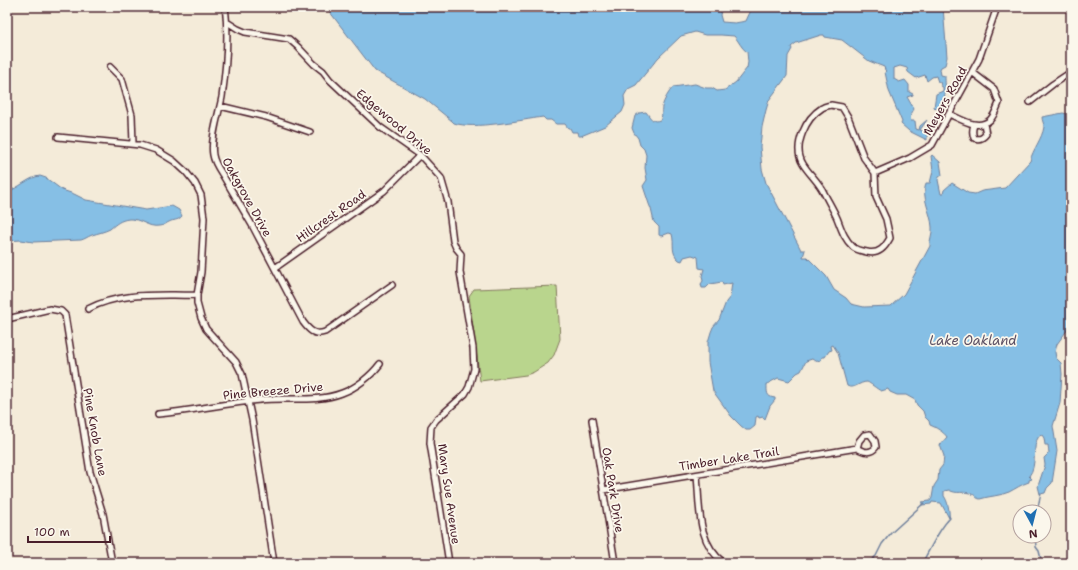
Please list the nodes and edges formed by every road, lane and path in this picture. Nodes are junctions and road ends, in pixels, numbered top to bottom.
1 (225, 7) edge
2 (997, 7) edge
3 (228, 22) junction
4 (110, 67) dead end
5 (972, 72) junction
6 (1071, 72) edge
7 (1030, 102) dead end
8 (220, 106) junction
9 (949, 114) junction
10 (984, 124) junction
11 (974, 125) junction
12 (310, 132) dead end
13 (58, 137) dead end
14 (133, 144) junction
15 (420, 155) junction
16 (874, 173) junction
17 (461, 254) joint
18 (275, 268) junction
19 (392, 286) dead end
20 (197, 295) junction
21 (88, 309) dead end
22 (7, 319) edge
23 (380, 364) dead end
24 (249, 401) junction
25 (158, 414) dead end
26 (592, 420) dead end
27 (857, 448) dead end
28 (697, 475) junction
29 (603, 490) junction
30 (112, 563) edge
31 (274, 563) edge
32 (448, 563) edge
33 (615, 563) edge
34 (724, 563) edge

1 - 3 street, Oakgrove Drive
2 - 5 street, Meyers Road
3 - 8 street, Oakgrove Drive
3 - 15 street, Edgewood Drive
4 - 14 street
5 - 9 street, Meyers Road
5 - 10 street
6 - 7 street
8 - 12 street
8 - 18 street, Oakgrove Drive
9 - 11 street
9 - 16 street, Meyers Road
10 - 11 street
10 - 11 street
13 - 14 street
14 - 20 street
15 - 17 street, Edgewood Drive
15 - 18 street, Hillcrest Road
16 - 16 street
17 - 32 street, Mary Sue Avenue
18 - 19 street, Oakgrove Drive
20 - 21 street
20 - 24 street
22 - 30 street, Pine Knob Lane
23 - 24 street, Pine Breeze Drive
24 - 25 street, Pine Breeze Drive
24 - 31 street
26 - 29 street, Oak Park Drive
27 - 28 street, Timber Lake Trail
28 - 29 street, Timber Lake Trail
28 - 34 street
29 - 33 street, Oak Park Drive

